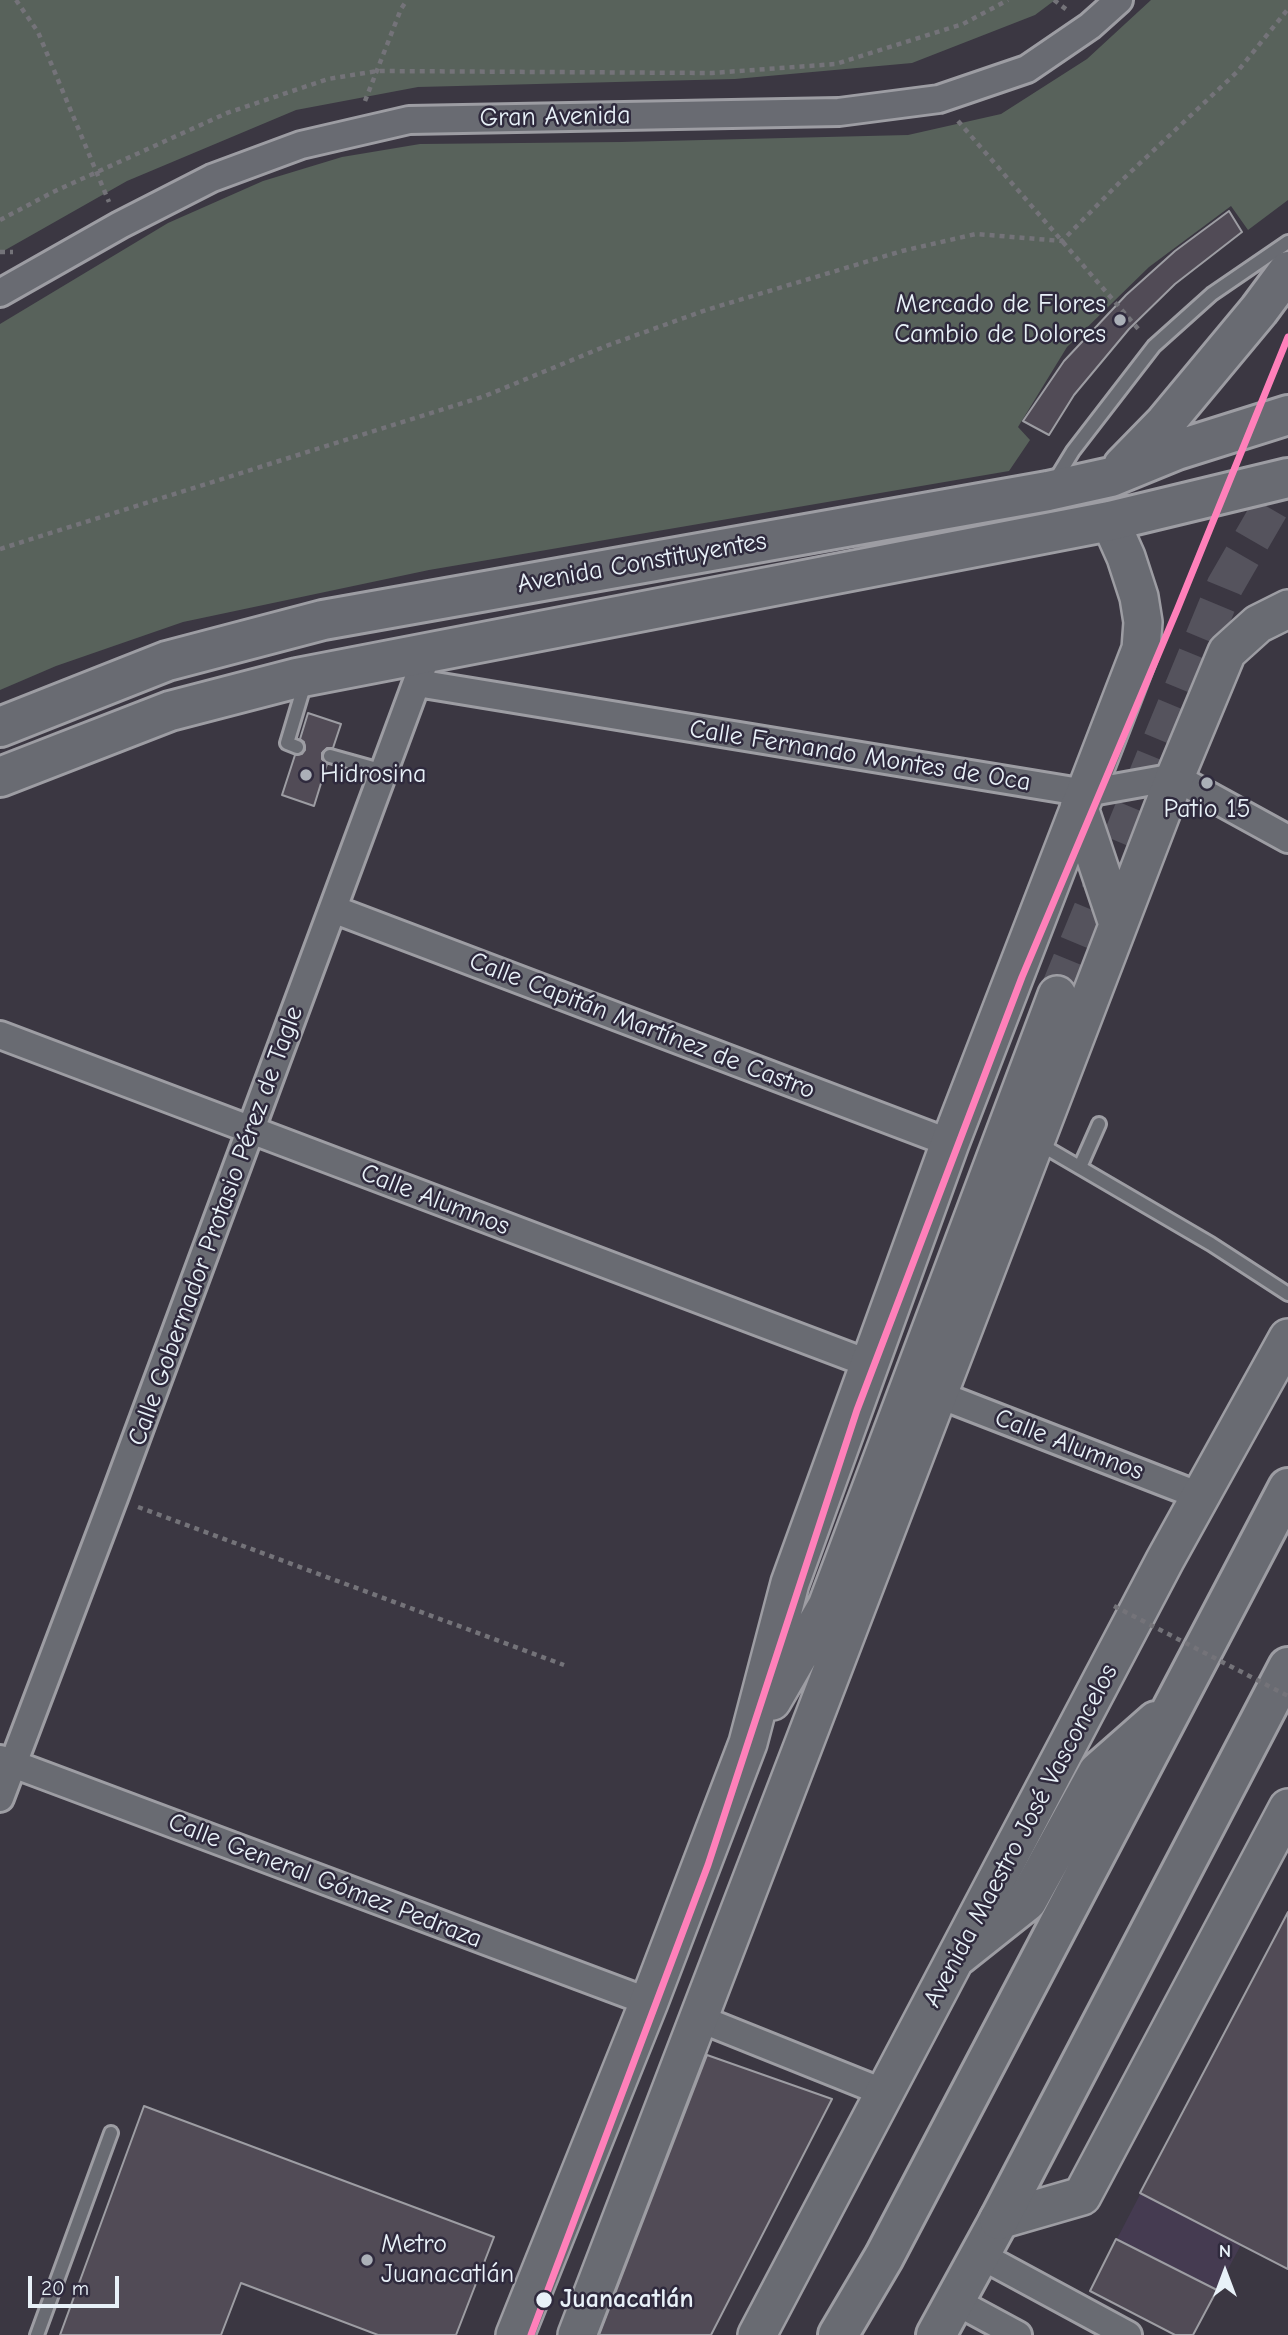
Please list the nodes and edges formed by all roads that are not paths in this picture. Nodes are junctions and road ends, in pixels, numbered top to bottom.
1 (1119, 0) edge
2 (1288, 242) edge
3 (1288, 271) edge
4 (0, 293) edge
5 (1288, 415) edge
6 (1111, 477) junction
7 (1288, 478) edge
8 (1048, 491) junction
9 (1110, 522) junction
10 (1288, 609) edge
11 (423, 668) junction
12 (307, 676) junction
13 (0, 727) edge
14 (297, 747) dead end
15 (330, 756) dead end
16 (384, 771) junction
17 (0, 777) edge
18 (1175, 778) junction
19 (1082, 800) junction
20 (1288, 839) edge
21 (334, 909) junction
22 (1118, 924) junction
23 (1057, 995) tunnel mouth
24 (0, 1035) edge
25 (1099, 1124) dead end
26 (251, 1130) junction
27 (1034, 1141) junction
28 (950, 1143) junction
29 (1080, 1167) junction
30 (1288, 1294) edge
31 (1288, 1338) edge
32 (870, 1364) junction
33 (937, 1395) junction
34 (1288, 1488) edge
35 (1200, 1496) junction
36 (1288, 1667) edge
37 (1173, 1706) junction
38 (748, 1743) junction
39 (6, 1762) edge
40 (0, 1798) edge
41 (1288, 1808) edge
42 (959, 1955) junction
43 (649, 2002) junction
44 (698, 2018) junction
45 (885, 2093) junction
46 (111, 2133) dead end
47 (999, 2220) junction
48 (980, 2255) junction
49 (955, 2301) junction
50 (37, 2335) edge
51 (515, 2335) edge
52 (577, 2335) edge
53 (757, 2335) edge
54 (838, 2335) edge
55 (936, 2335) edge
56 (1018, 2335) edge
57 (1128, 2335) edge

1 - 4 street, Gran Avenida
2 - 8 lane
3 - 6 main road
5 - 6 main road, Avenida Constituyentes
6 - 8 main road, Avenida Constituyentes
7 - 9 main road, Avenida Constituyentes
8 - 13 main road, Avenida Constituyentes
9 - 11 main road, Avenida Constituyentes
9 - 19 street
10 - 18 street
11 - 12 main road, Avenida Constituyentes
11 - 16 street, Calle Gobernador Protasio Pérez de Tagle
11 - 19 street, Calle Fernando Montes de Oca
12 - 14 lane
12 - 17 main road, Avenida Constituyentes
15 - 16 lane
16 - 21 street, Calle Gobernador Protasio Pérez de Tagle
18 - 19 street, Calle Fernando Montes de Oca
18 - 20 street
18 - 22 street
19 - 22 street
19 - 28 street
21 - 26 street, Calle Gobernador Protasio Pérez de Tagle
21 - 28 street, Calle Capitán Martínez de Castro
22 - 27 street
23 - 38 street
24 - 26 street, Calle Alumnos
25 - 29 lane
26 - 32 street, Calle Alumnos
26 - 39 street, Calle Gobernador Protasio Pérez de Tagle
27 - 29 lane
27 - 33 street
28 - 32 street
29 - 30 lane
31 - 35 street, Avenida Maestro José Vasconcelos
32 - 38 street
33 - 35 street, Calle Alumnos
33 - 44 street
34 - 37 main road
35 - 42 street, Avenida Maestro José Vasconcelos
36 - 47 main road
37 - 42 main road
37 - 54 main road
38 - 43 street
39 - 40 street, Calle Gobernador Protasio Pérez de Tagle
39 - 43 street, Calle General Gómez Pedraza
41 - 47 street
42 - 45 street, Avenida Maestro José Vasconcelos
43 - 51 street
44 - 45 street
44 - 52 street
45 - 53 street, Avenida Maestro José Vasconcelos
46 - 50 lane
47 - 48 main road
48 - 49 main road
48 - 57 street
49 - 55 main road
49 - 56 street

